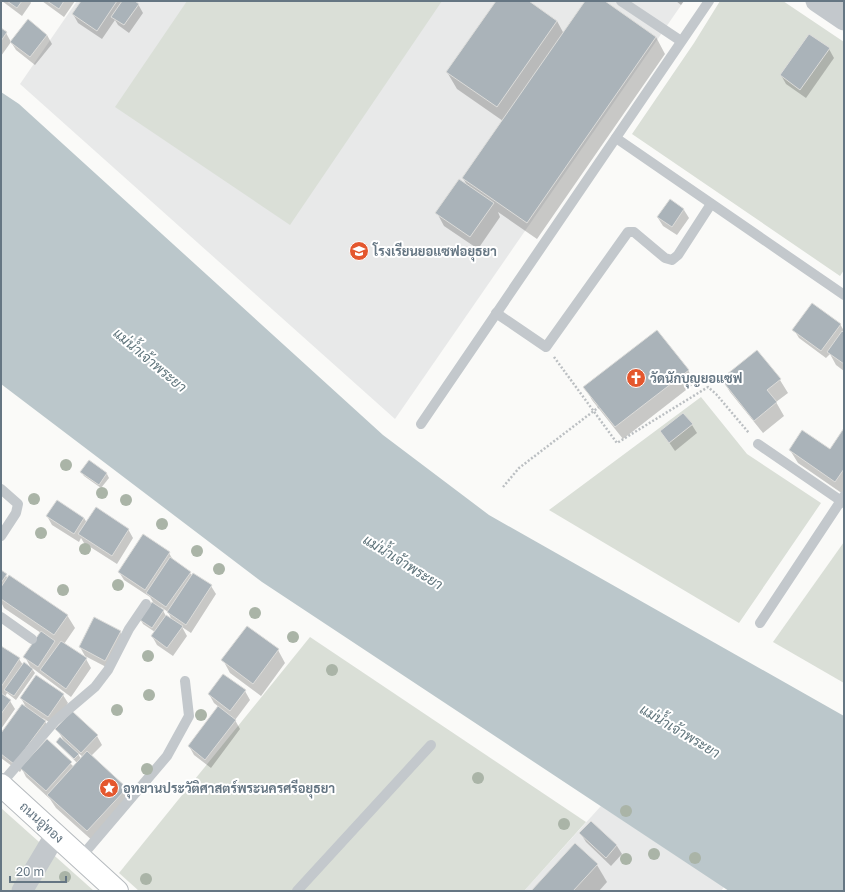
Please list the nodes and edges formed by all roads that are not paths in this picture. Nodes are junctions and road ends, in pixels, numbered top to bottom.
1 (621, 1) edge
2 (709, 1) edge
3 (816, 1) edge
4 (839, 11) edge
5 (681, 41) junction
6 (616, 138) junction
7 (711, 204) junction
8 (844, 295) edge
9 (496, 313) junction
10 (421, 424) dead end
11 (758, 444) road end
12 (1, 489) edge
13 (843, 500) edge
14 (1, 536) edge
15 (146, 604) dead end
16 (1, 617) edge
17 (760, 623) dead end
18 (32, 639) dead end
19 (185, 680) dead end
20 (431, 744) dead end
21 (1, 785) edge
22 (56, 834) junction
23 (81, 857) junction
24 (22, 891) edge
25 (117, 891) edge
26 (297, 891) edge

1 - 5 lane
2 - 5 lane
3 - 4 street
5 - 6 lane
6 - 7 lane
6 - 9 lane
7 - 8 lane
7 - 9 lane
9 - 10 lane
11 - 13 lane
12 - 14 lane
13 - 17 lane
15 - 21 lane
16 - 18 lane
19 - 23 lane
20 - 26 lane
21 - 22 main road, ถนนอู่ทอง
22 - 23 main road, ถนนอู่ทอง
22 - 24 street
23 - 25 main road, ถนนอู่ทอง

